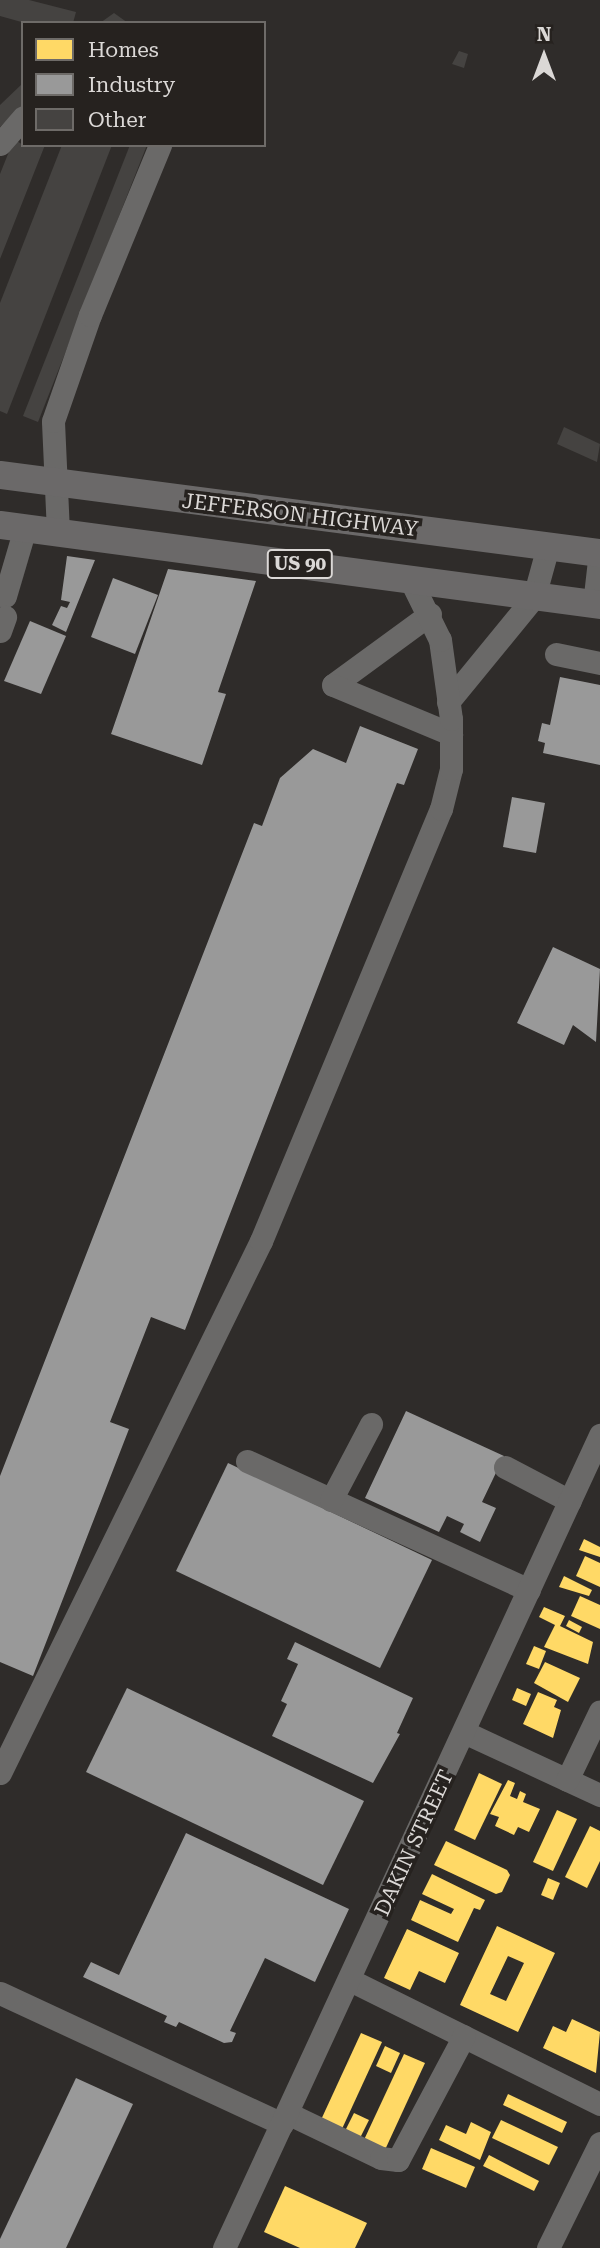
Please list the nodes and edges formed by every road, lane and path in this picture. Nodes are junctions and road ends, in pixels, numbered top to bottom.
1 (21, 120) edge
2 (0, 144) edge
3 (159, 147) edge
4 (0, 475) edge
5 (59, 483) junction
6 (13, 526) edge
7 (58, 532) junction
8 (548, 546) junction
9 (600, 552) edge
10 (410, 579) junction
11 (534, 597) junction
12 (597, 605) edge
13 (2, 614) edge
14 (430, 614) junction
15 (556, 654) dead end
16 (600, 663) edge
17 (448, 702) junction
18 (451, 734) junction
19 (371, 1424) dead end
20 (600, 1435) edge
21 (247, 1461) dead end
22 (505, 1467) dead end
23 (331, 1500) junction
24 (570, 1501) junction
25 (530, 1590) junction
26 (600, 1711) edge
27 (464, 1732) junction
28 (0, 1773) edge
29 (567, 1780) junction
30 (600, 1795) edge
31 (350, 1980) junction
32 (0, 1993) edge
33 (464, 2036) junction
34 (600, 2104) edge
35 (285, 2118) junction
36 (600, 2143) edge
37 (223, 2248) edge
38 (548, 2248) edge

1 - 2 street
3 - 5 street
4 - 5 main road, JEFFERSON HIGHWAY / US 90
5 - 7 street
5 - 8 main road, JEFFERSON HIGHWAY / US 90
6 - 7 main road, US 90
6 - 13 street
7 - 10 main road, US 90
8 - 9 main road, JEFFERSON HIGHWAY / US 90
8 - 11 street
9 - 12 street
10 - 11 main road, US 90
10 - 14 street
11 - 12 main road, US 90
11 - 17 street
14 - 17 street
14 - 18 street
15 - 16 street
17 - 18 street
18 - 28 street
19 - 23 street
20 - 24 street, DAKIN STREET
21 - 23 street
22 - 24 street
23 - 25 street
24 - 25 street, DAKIN STREET
25 - 27 street, DAKIN STREET
26 - 29 street
27 - 29 street
27 - 31 street, DAKIN STREET
29 - 30 street
31 - 33 street
31 - 35 street, DAKIN STREET
32 - 35 street
33 - 34 street
33 - 35 street
35 - 37 street, DAKIN STREET
36 - 38 street

